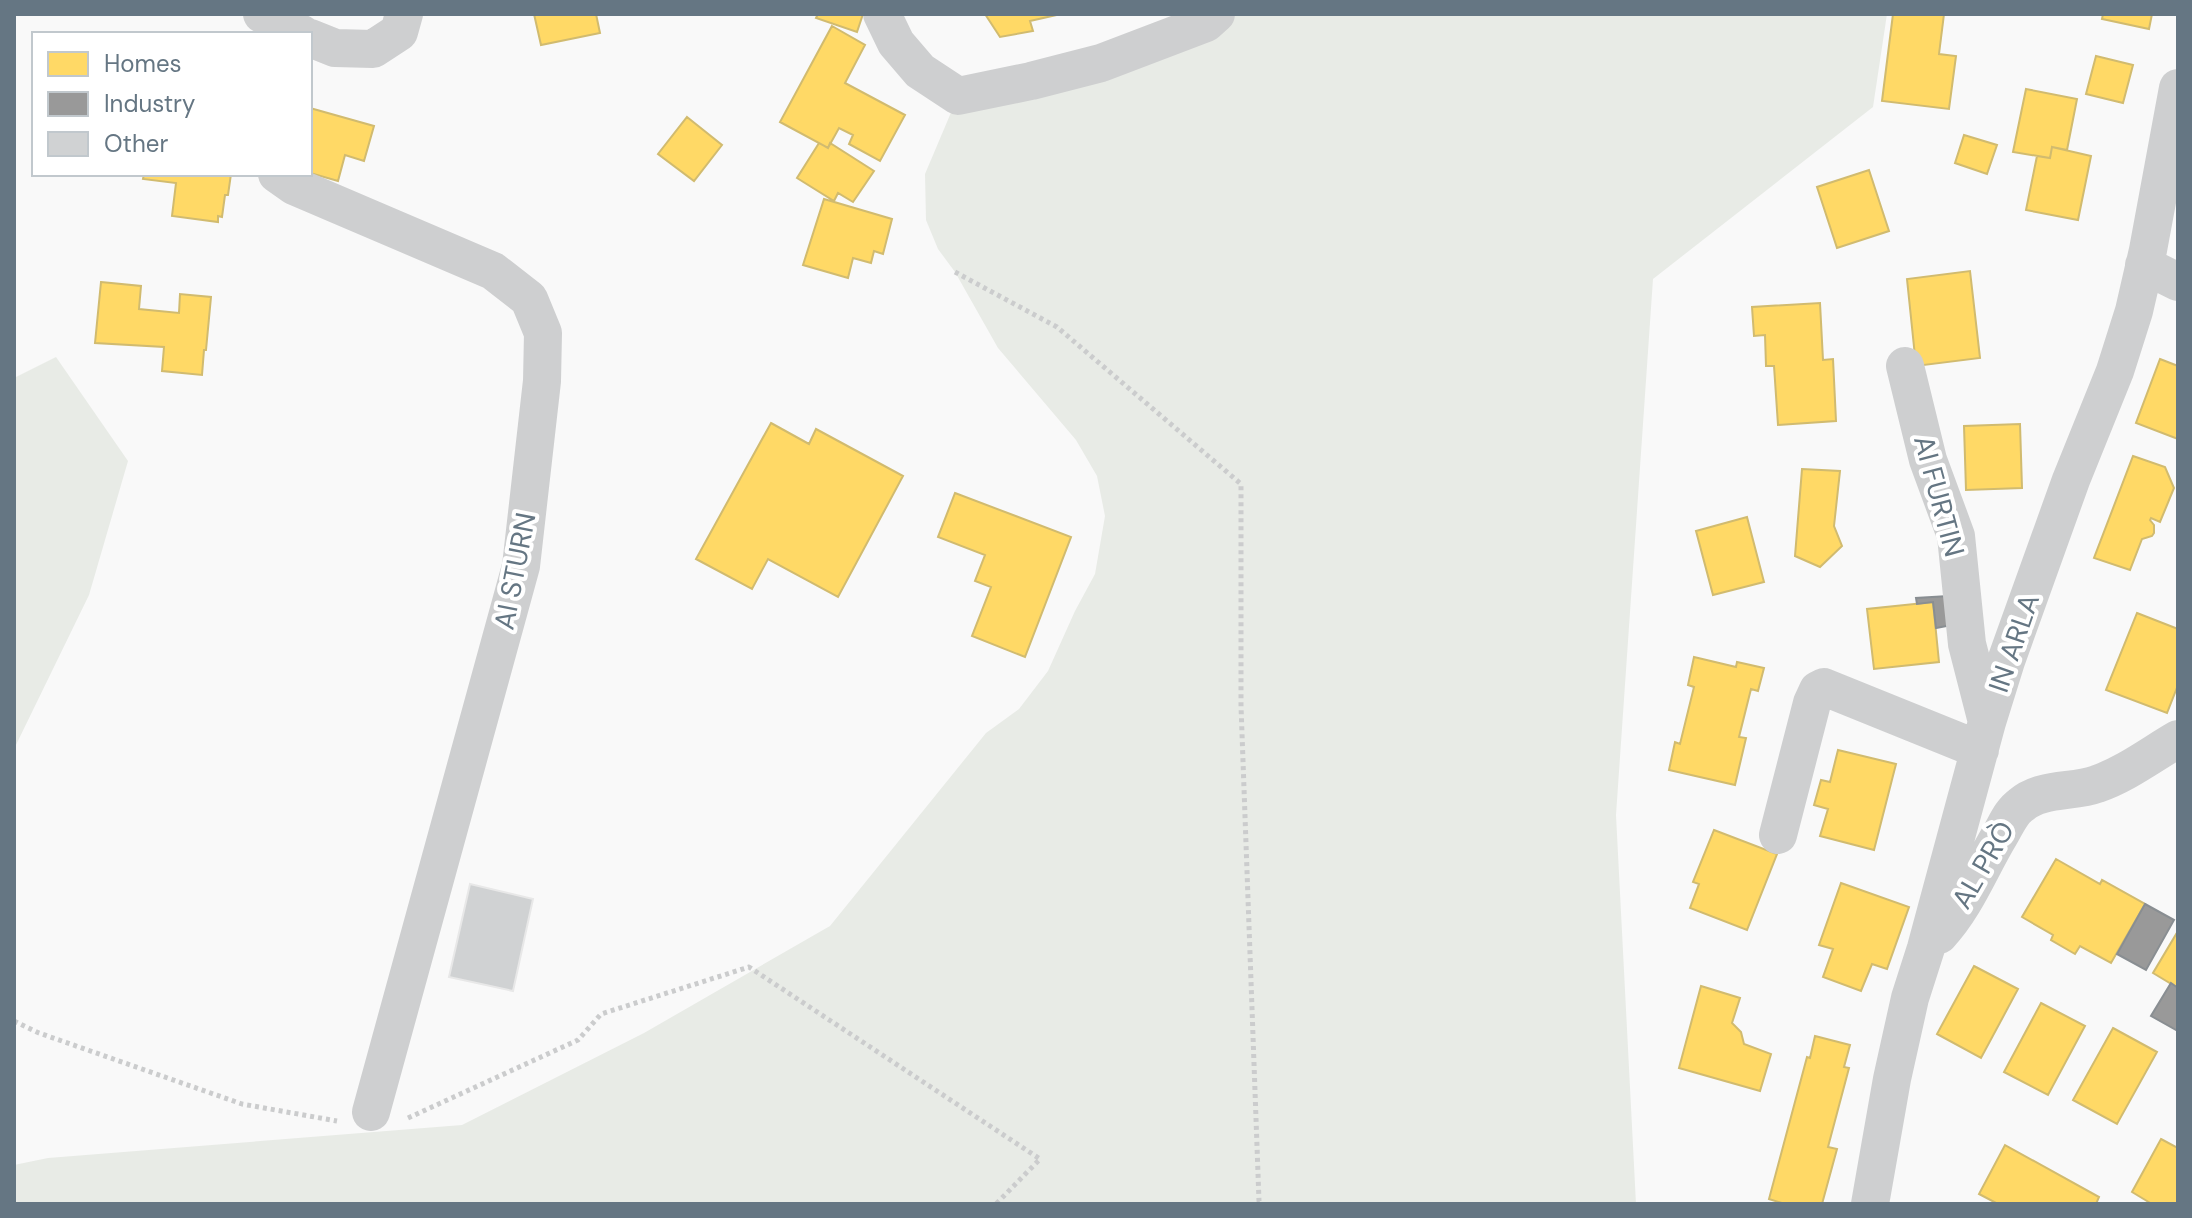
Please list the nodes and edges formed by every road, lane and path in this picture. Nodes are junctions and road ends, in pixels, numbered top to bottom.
1 (262, 14) edge
2 (404, 14) edge
3 (882, 14) edge
4 (1216, 14) edge
5 (297, 32) edge
6 (312, 39) edge
7 (2178, 88) edge
8 (280, 176) edge
9 (2144, 265) junction
10 (955, 272) dead end
11 (2178, 282) edge
12 (1905, 366) dead end
13 (1983, 736) junction
14 (2178, 739) edge
15 (1778, 835) dead end
16 (1926, 948) junction
17 (14, 1021) edge
18 (371, 1112) junction
19 (1880, 1199) edge
20 (1260, 1202) edge
21 (996, 1204) edge
22 (1249, 1204) edge

1 - 5 street
2 - 6 street
3 - 4 street
7 - 9 street, IN ARLA
8 - 18 street, AI STURN
9 - 11 street
9 - 13 street, IN ARLA
10 - 20 path
12 - 13 street, AI FURTIN
13 - 15 street
13 - 16 street, IN ARLA
14 - 16 street, AL PRÒ
16 - 19 street, IN ARLA
17 - 18 path
18 - 21 path
20 - 22 path

